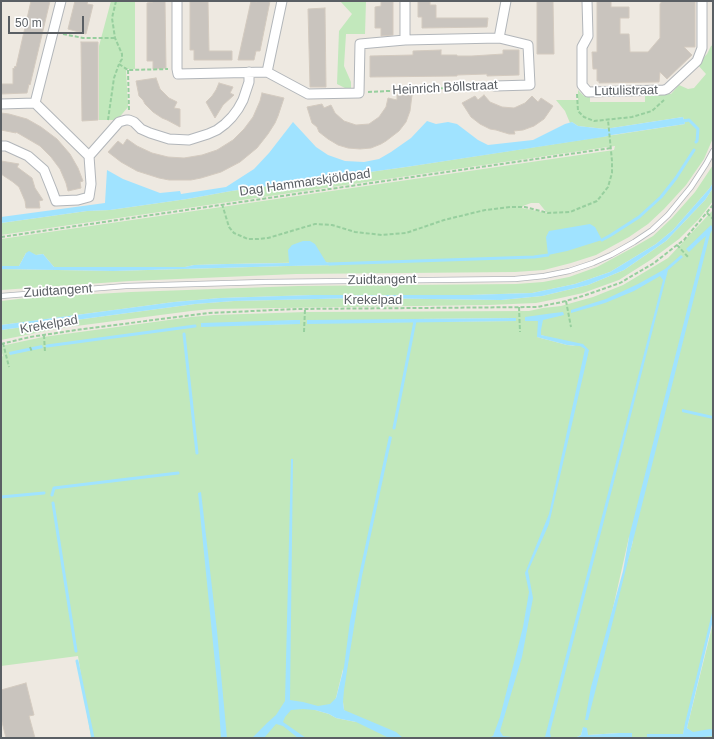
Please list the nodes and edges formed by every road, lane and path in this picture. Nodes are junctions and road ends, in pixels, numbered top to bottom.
1 (61, 1) edge
2 (116, 1) edge
3 (177, 1) edge
4 (282, 1) edge
5 (405, 1) edge
6 (506, 1) edge
7 (587, 1) edge
8 (702, 1) edge
9 (53, 31) junction
10 (115, 38) junction
11 (499, 38) junction
12 (405, 40) junction
13 (119, 64) junction
14 (128, 70) junction
15 (178, 71) junction
16 (249, 72) junction
17 (267, 72) junction
18 (495, 86) joint
19 (580, 88) junction
20 (667, 89) junction
21 (359, 93) junction
22 (1, 104) edge
23 (35, 104) junction
24 (128, 120) junction
25 (608, 120) junction
26 (110, 132) junction
27 (1, 146) edge
28 (611, 148) junction
29 (713, 151) edge
30 (89, 156) junction
31 (222, 204) junction
32 (713, 205) edge
33 (707, 213) junction
34 (713, 219) edge
35 (1, 237) edge
36 (677, 244) junction
37 (689, 258) dead end
38 (1, 296) edge
39 (566, 301) junction
40 (519, 307) junction
41 (304, 309) junction
42 (571, 327) dead end
43 (304, 332) dead end
44 (520, 332) dead end
45 (44, 335) junction
46 (2, 343) edge
47 (30, 346) dead end
48 (32, 352) dead end
49 (45, 353) dead end
50 (9, 367) dead end

1 - 9 street
2 - 10 path
3 - 15 street
4 - 17 street
5 - 12 street
6 - 11 street
7 - 19 street
8 - 20 street, Lutulistraat
9 - 10 path
9 - 23 street
10 - 13 path
11 - 12 street
11 - 18 street, Heinrich Böllstraat
12 - 21 street
13 - 14 path
13 - 26 path
14 - 15 path
14 - 24 path
15 - 16 street
16 - 17 street
16 - 24 street
17 - 21 street
18 - 21 path, Heinrich Böllstraat
19 - 20 street, Lutulistraat
19 - 25 path
20 - 25 path
22 - 23 street
23 - 30 street
24 - 26 street
25 - 28 path
26 - 30 street
27 - 30 street
28 - 31 path, Dag Hammarskjöldpad
28 - 31 path
29 - 38 lane, Zuidtangent
31 - 35 path, Dag Hammarskjöldpad
32 - 33 path, Krekelpad
33 - 34 path
33 - 36 path, Krekelpad
36 - 37 path
36 - 39 path, Krekelpad
39 - 40 path, Krekelpad
39 - 42 path
40 - 41 path, Krekelpad
40 - 44 path
41 - 43 path
41 - 45 path, Krekelpad
45 - 46 path, Krekelpad
45 - 49 path
46 - 50 path
47 - 48 path

